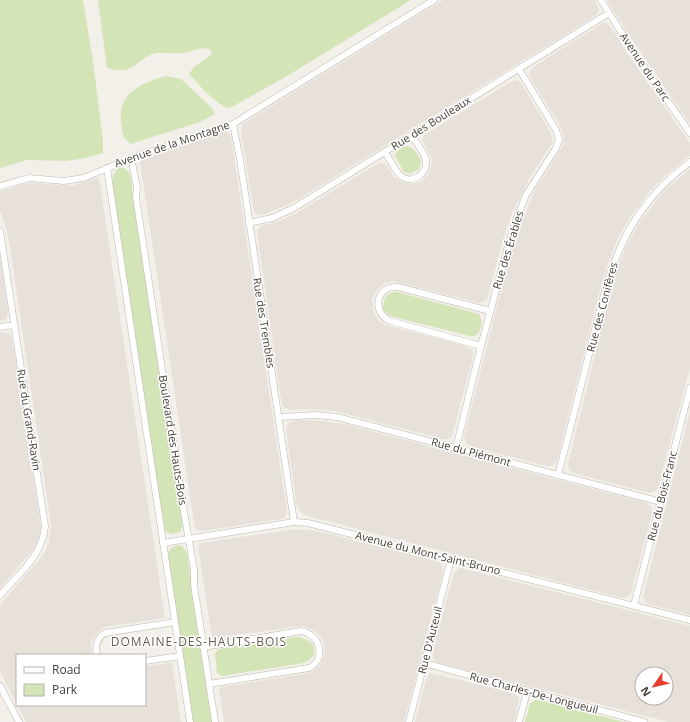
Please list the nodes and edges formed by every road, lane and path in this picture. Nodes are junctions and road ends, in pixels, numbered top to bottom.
1 (434, 0) edge
2 (601, 0) edge
3 (609, 13) junction
4 (518, 69) junction
5 (233, 124) junction
6 (690, 133) edge
7 (412, 136) junction
8 (385, 152) junction
9 (131, 158) junction
10 (690, 162) edge
11 (107, 168) junction
12 (0, 186) edge
13 (249, 223) junction
14 (0, 231) edge
15 (490, 311) junction
16 (15, 325) junction
17 (0, 327) edge
18 (481, 346) junction
19 (690, 388) edge
20 (689, 396) edge
21 (279, 417) junction
22 (456, 448) junction
23 (558, 474) junction
24 (661, 502) junction
25 (294, 522) junction
26 (189, 538) junction
27 (163, 542) junction
28 (451, 559) junction
29 (0, 595) edge
30 (634, 605) junction
31 (690, 620) edge
32 (175, 622) junction
33 (203, 647) junction
34 (97, 654) edge
35 (180, 656) junction
36 (146, 661) edge
37 (424, 664) junction
38 (209, 684) junction
39 (0, 686) edge
40 (527, 692) junction
41 (2, 696) edge
42 (19, 722) edge
43 (190, 722) edge
44 (215, 722) edge
45 (409, 722) edge
46 (519, 722) edge
47 (644, 722) edge

1 - 5 street, Avenue de la Montagne
2 - 3 street, Avenue du Parc
3 - 4 street, Rue des Bouleaux
3 - 6 street, Avenue du Parc
4 - 7 street, Rue des Bouleaux
4 - 15 street, Rue des Érables
5 - 9 street, Avenue de la Montagne
5 - 13 street, Rue des Trembles
7 - 8 street, Rue des Bouleaux
7 - 8 street
8 - 13 street, Rue des Bouleaux
9 - 11 street, Avenue de la Montagne
9 - 26 street, Boulevard des Hauts-Bois
10 - 23 street, Rue des Conifères
11 - 12 street, Avenue de la Montagne
11 - 27 street
13 - 21 street, Rue des Trembles
14 - 16 street, Rue du Grand-Ravin
15 - 18 street, Rue des Érables
15 - 18 street
16 - 17 street
16 - 29 street, Rue du Grand-Ravin
18 - 22 street, Rue des Érables
19 - 20 street, Rue du Bois-Franc
20 - 24 street, Rue du Bois-Franc
21 - 22 street, Rue du Piémont
21 - 25 street, Rue des Trembles
22 - 23 street, Rue du Piémont
23 - 24 street, Rue du Piémont
24 - 30 street, Rue du Bois-Franc
25 - 26 street, Avenue du Mont-Saint-Bruno
25 - 28 street, Avenue du Mont-Saint-Bruno
26 - 27 street, Avenue du Mont-Saint-Bruno
26 - 33 street, Boulevard des Hauts-Bois
27 - 32 street
28 - 30 street, Avenue du Mont-Saint-Bruno
28 - 37 street, Rue D'Auteuil
30 - 31 street, Avenue du Mont-Saint-Bruno
32 - 34 street
32 - 35 street
33 - 38 street, Boulevard des Hauts-Bois
33 - 38 street
35 - 36 street
35 - 43 street
37 - 40 street, Rue Charles-De-Longueuil
37 - 45 street, Rue D'Auteuil
38 - 44 street, Boulevard des Hauts-Bois
39 - 41 street
40 - 46 street
40 - 47 street, Rue Charles-De-Longueuil
41 - 42 street

